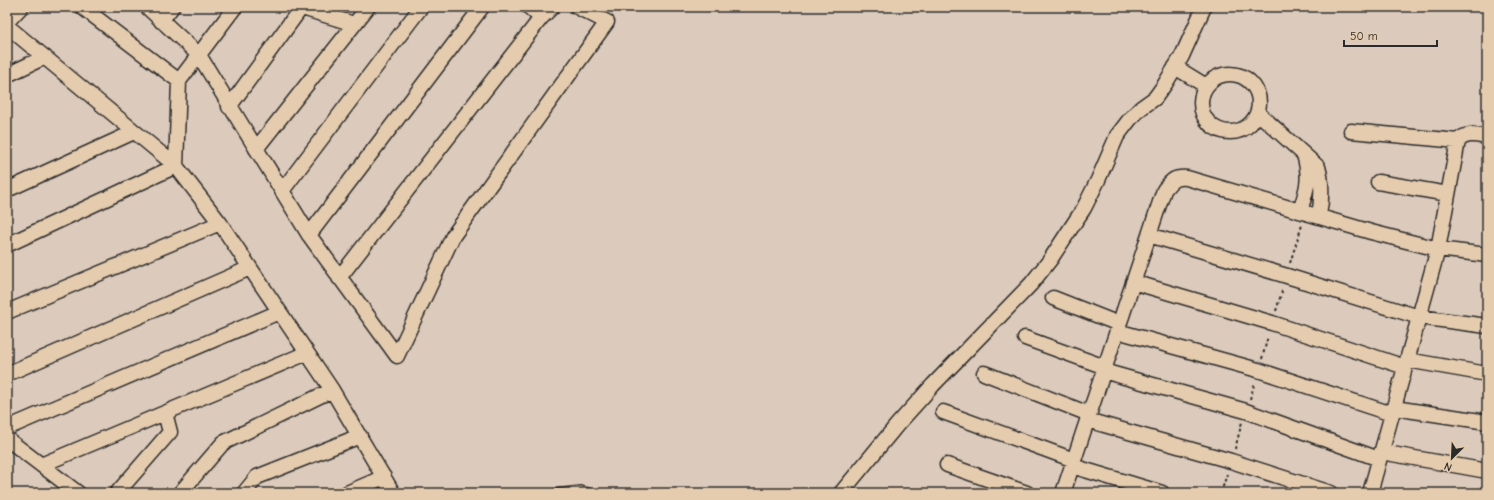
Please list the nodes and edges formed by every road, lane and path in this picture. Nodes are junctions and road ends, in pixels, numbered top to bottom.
1 (21, 7) edge
2 (82, 7) edge
3 (147, 7) edge
4 (172, 7) edge
5 (236, 7) edge
6 (300, 7) edge
7 (368, 7) edge
8 (421, 7) edge
9 (482, 7) edge
10 (529, 7) edge
11 (552, 7) edge
12 (577, 7) edge
13 (1204, 7) edge
14 (541, 18) junction
15 (161, 21) junction
16 (7, 22) edge
17 (354, 24) junction
18 (7, 26) edge
19 (199, 55) junction
20 (45, 57) junction
21 (1175, 67) junction
22 (7, 75) edge
23 (179, 81) junction
24 (1206, 86) junction
25 (229, 107) junction
26 (1258, 113) junction
27 (1351, 131) dead end
28 (134, 132) junction
29 (1487, 136) edge
30 (1458, 141) junction
31 (256, 149) junction
32 (1304, 155) junction
33 (176, 166) junction
34 (1378, 182) dead end
35 (7, 190) edge
36 (282, 191) junction
37 (1448, 194) junction
38 (1300, 211) junction
39 (1319, 216) junction
40 (220, 223) junction
41 (309, 235) junction
42 (1149, 235) junction
43 (7, 245) edge
44 (1438, 249) junction
45 (1487, 255) edge
46 (250, 268) junction
47 (340, 278) junction
48 (1133, 282) junction
49 (1053, 298) dead end
50 (7, 312) edge
51 (280, 312) junction
52 (1419, 317) junction
53 (1487, 326) edge
54 (1118, 327) junction
55 (1025, 338) dead end
56 (307, 353) junction
57 (1406, 363) junction
58 (1104, 369) junction
59 (984, 373) dead end
60 (7, 374) edge
61 (1487, 374) edge
62 (332, 390) junction
63 (1393, 411) junction
64 (943, 412) dead end
65 (165, 413) junction
66 (1088, 417) junction
67 (1487, 422) edge
68 (7, 428) edge
69 (360, 436) junction
70 (7, 439) edge
71 (1380, 455) junction
72 (1073, 463) junction
73 (41, 464) junction
74 (947, 465) dead end
75 (1487, 471) edge
76 (384, 477) junction
77 (78, 493) edge
78 (116, 493) edge
79 (180, 493) edge
80 (244, 493) edge
81 (347, 493) edge
82 (394, 493) edge
83 (556, 493) edge
84 (591, 493) edge
85 (841, 493) edge
86 (1027, 493) edge
87 (1063, 493) edge
88 (1162, 493) edge
89 (1330, 493) edge
90 (1370, 493) edge

1 - 16 street
2 - 23 street
3 - 15 street
4 - 15 street
5 - 19 street
6 - 17 street
6 - 25 street
7 - 17 street
8 - 36 street
9 - 41 street
10 - 14 street
11 - 14 street
12 - 47 street
13 - 21 street
14 - 47 street
15 - 19 street
17 - 31 street
18 - 20 street
19 - 23 street
19 - 25 street
20 - 22 street
20 - 28 street
21 - 24 street
21 - 85 street
23 - 33 street
24 - 26 street
24 - 26 street
25 - 31 street
26 - 32 street
27 - 30 street
28 - 33 street
28 - 35 street
29 - 30 street
30 - 37 street
31 - 36 street
32 - 38 street
32 - 39 street
33 - 40 street
33 - 43 street
34 - 37 street
36 - 41 street
37 - 44 street
38 - 39 street
38 - 42 street
39 - 44 street
40 - 46 street
40 - 50 street
41 - 47 street
42 - 48 street
42 - 52 street
44 - 45 street
44 - 52 street
46 - 51 street
46 - 60 street
48 - 54 street
48 - 57 street
49 - 54 street
51 - 56 street
51 - 68 street
52 - 53 street
52 - 57 street
54 - 58 street
54 - 63 street
55 - 58 street
56 - 62 street
56 - 65 street
57 - 61 street
57 - 63 street
58 - 66 street
58 - 71 street
59 - 66 street
62 - 69 street
62 - 79 street
63 - 67 street
63 - 71 street
64 - 72 street
65 - 73 street
65 - 78 street
66 - 72 street
66 - 89 street
69 - 76 street
69 - 80 street
70 - 73 street
71 - 75 street
71 - 90 street
72 - 87 street
72 - 88 street
73 - 77 street
74 - 86 street
76 - 81 street
76 - 82 street
83 - 84 lane

